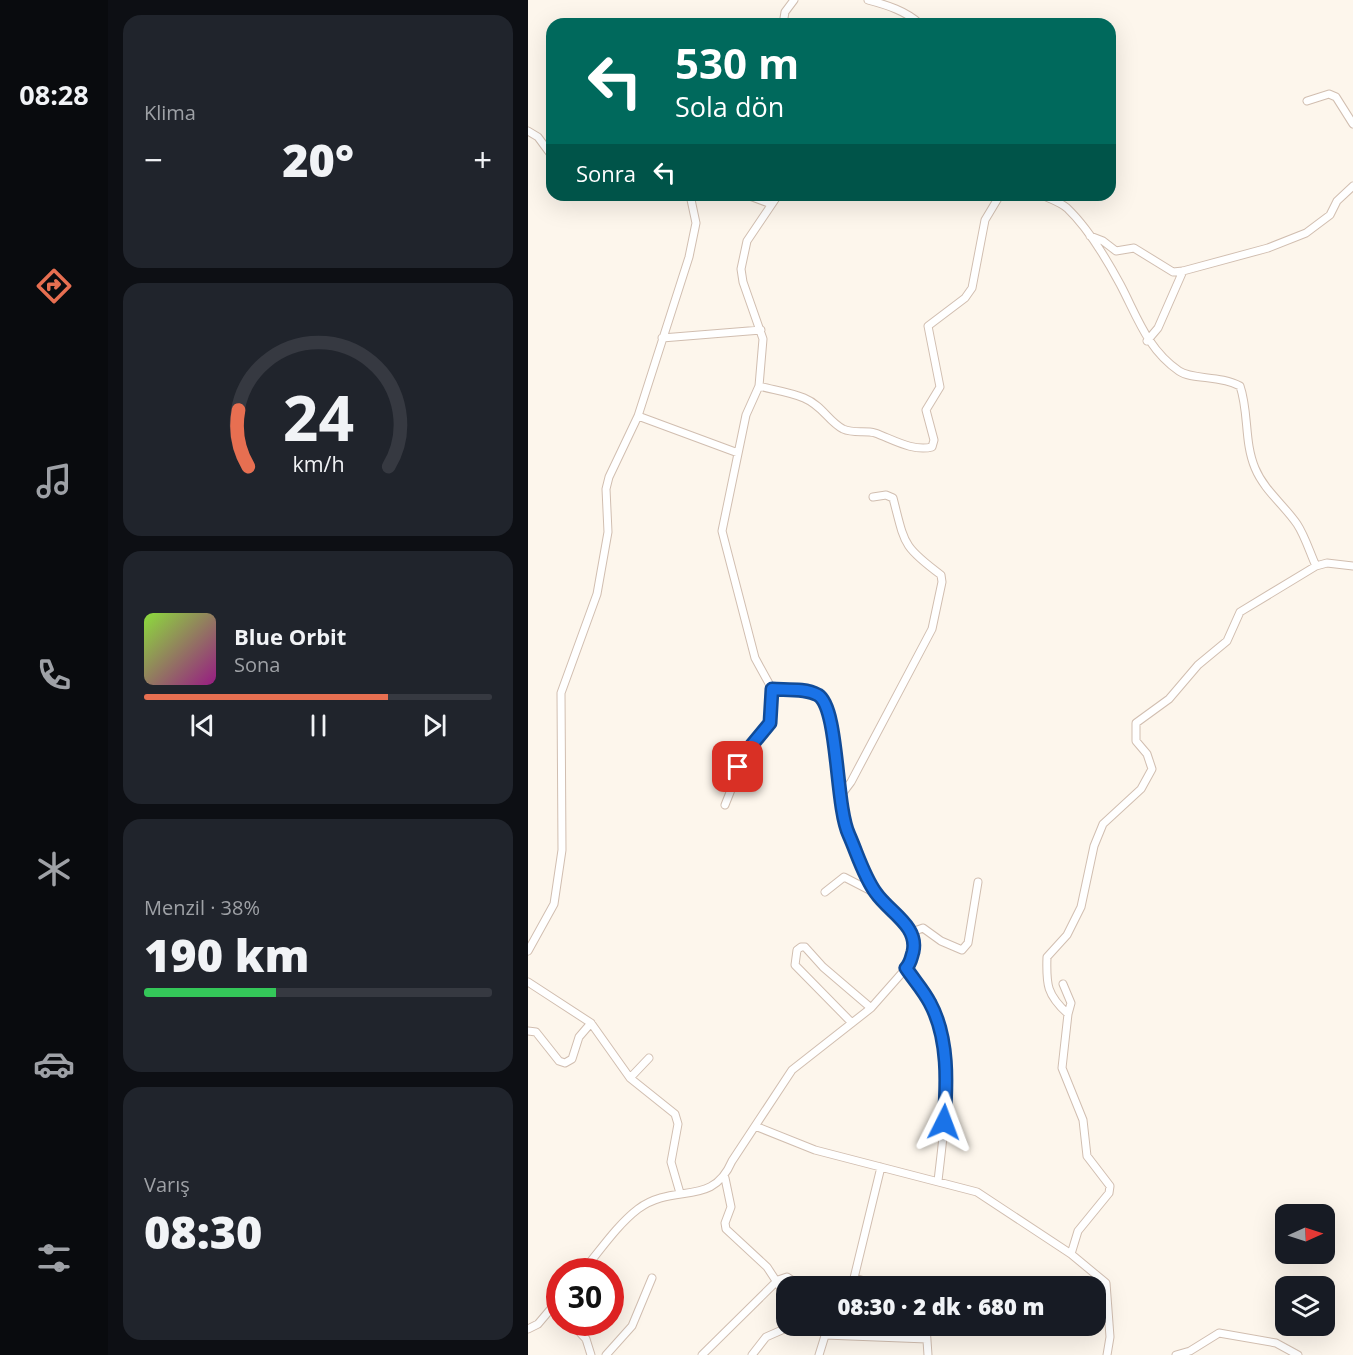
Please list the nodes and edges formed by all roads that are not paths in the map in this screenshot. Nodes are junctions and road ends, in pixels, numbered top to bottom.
1 (794, 0) edge
2 (868, 0) edge
3 (784, 18) edge
4 (914, 18) edge
5 (1307, 101) dead end
6 (1353, 123) edge
7 (528, 131) edge
8 (546, 148) edge
9 (1353, 186) edge
10 (691, 201) edge
11 (763, 201) edge
12 (773, 201) edge
13 (996, 201) edge
14 (1054, 201) edge
15 (771, 204) junction
16 (1090, 236) junction
17 (1183, 271) junction
18 (761, 330) junction
19 (662, 338) junction
20 (1147, 341) junction
21 (759, 386) junction
22 (638, 416) junction
23 (738, 453) junction
24 (873, 497) dead end
25 (1317, 566) junction
26 (1353, 566) edge
27 (772, 689) junction
28 (839, 798) junction
29 (725, 805) dead end
30 (978, 882) dead end
31 (825, 892) dead end
32 (875, 893) junction
33 (912, 932) junction
34 (528, 951) edge
35 (906, 968) junction
36 (528, 982) edge
37 (1063, 984) dead end
38 (871, 1008) junction
39 (1068, 1014) junction
40 (851, 1022) junction
41 (591, 1023) junction
42 (528, 1031) edge
43 (649, 1058) dead end
44 (630, 1078) junction
45 (755, 1126) junction
46 (882, 1167) junction
47 (725, 1178) junction
48 (938, 1181) junction
49 (680, 1193) junction
50 (1071, 1254) junction
51 (594, 1258) edge
52 (855, 1276) edge
53 (651, 1278) dead end
54 (776, 1278) edge
55 (776, 1282) edge
56 (546, 1316) edge
57 (528, 1329) edge
58 (776, 1333) edge
59 (583, 1336) edge
60 (825, 1336) edge
61 (850, 1336) edge
62 (927, 1336) edge
63 (927, 1339) junction
64 (591, 1355) edge
65 (606, 1355) edge
66 (702, 1355) edge
67 (752, 1355) edge
68 (819, 1355) edge
69 (928, 1355) edge
70 (1107, 1355) edge
71 (1176, 1355) edge
72 (1298, 1355) edge

1 - 3 street
2 - 4 street
5 - 6 street
7 - 8 street
9 - 17 street
10 - 19 street
11 - 15 street
12 - 15 street
13 - 21 street
14 - 16 street
15 - 18 street
16 - 17 street
16 - 20 street
17 - 20 street
18 - 19 street
18 - 21 street
19 - 22 street
20 - 25 street
21 - 23 street
22 - 23 street
22 - 34 street
23 - 27 street
24 - 28 street
25 - 26 street
25 - 39 street
27 - 28 street
27 - 29 street
28 - 32 street
30 - 33 street
31 - 32 street
32 - 33 street
33 - 35 street
35 - 38 street
35 - 48 street
36 - 41 street
37 - 39 street
38 - 40 street
38 - 40 street
39 - 50 street
40 - 45 street
41 - 42 street
41 - 44 street
43 - 44 street
44 - 49 street
45 - 46 street
45 - 47 street
46 - 48 street
46 - 52 street
47 - 49 street
47 - 54 street
48 - 50 street
49 - 51 street
50 - 70 street
53 - 65 street
55 - 66 street
56 - 57 street
58 - 67 street
59 - 64 street
60 - 68 street
61 - 63 street
62 - 63 street
63 - 69 street
71 - 72 street

